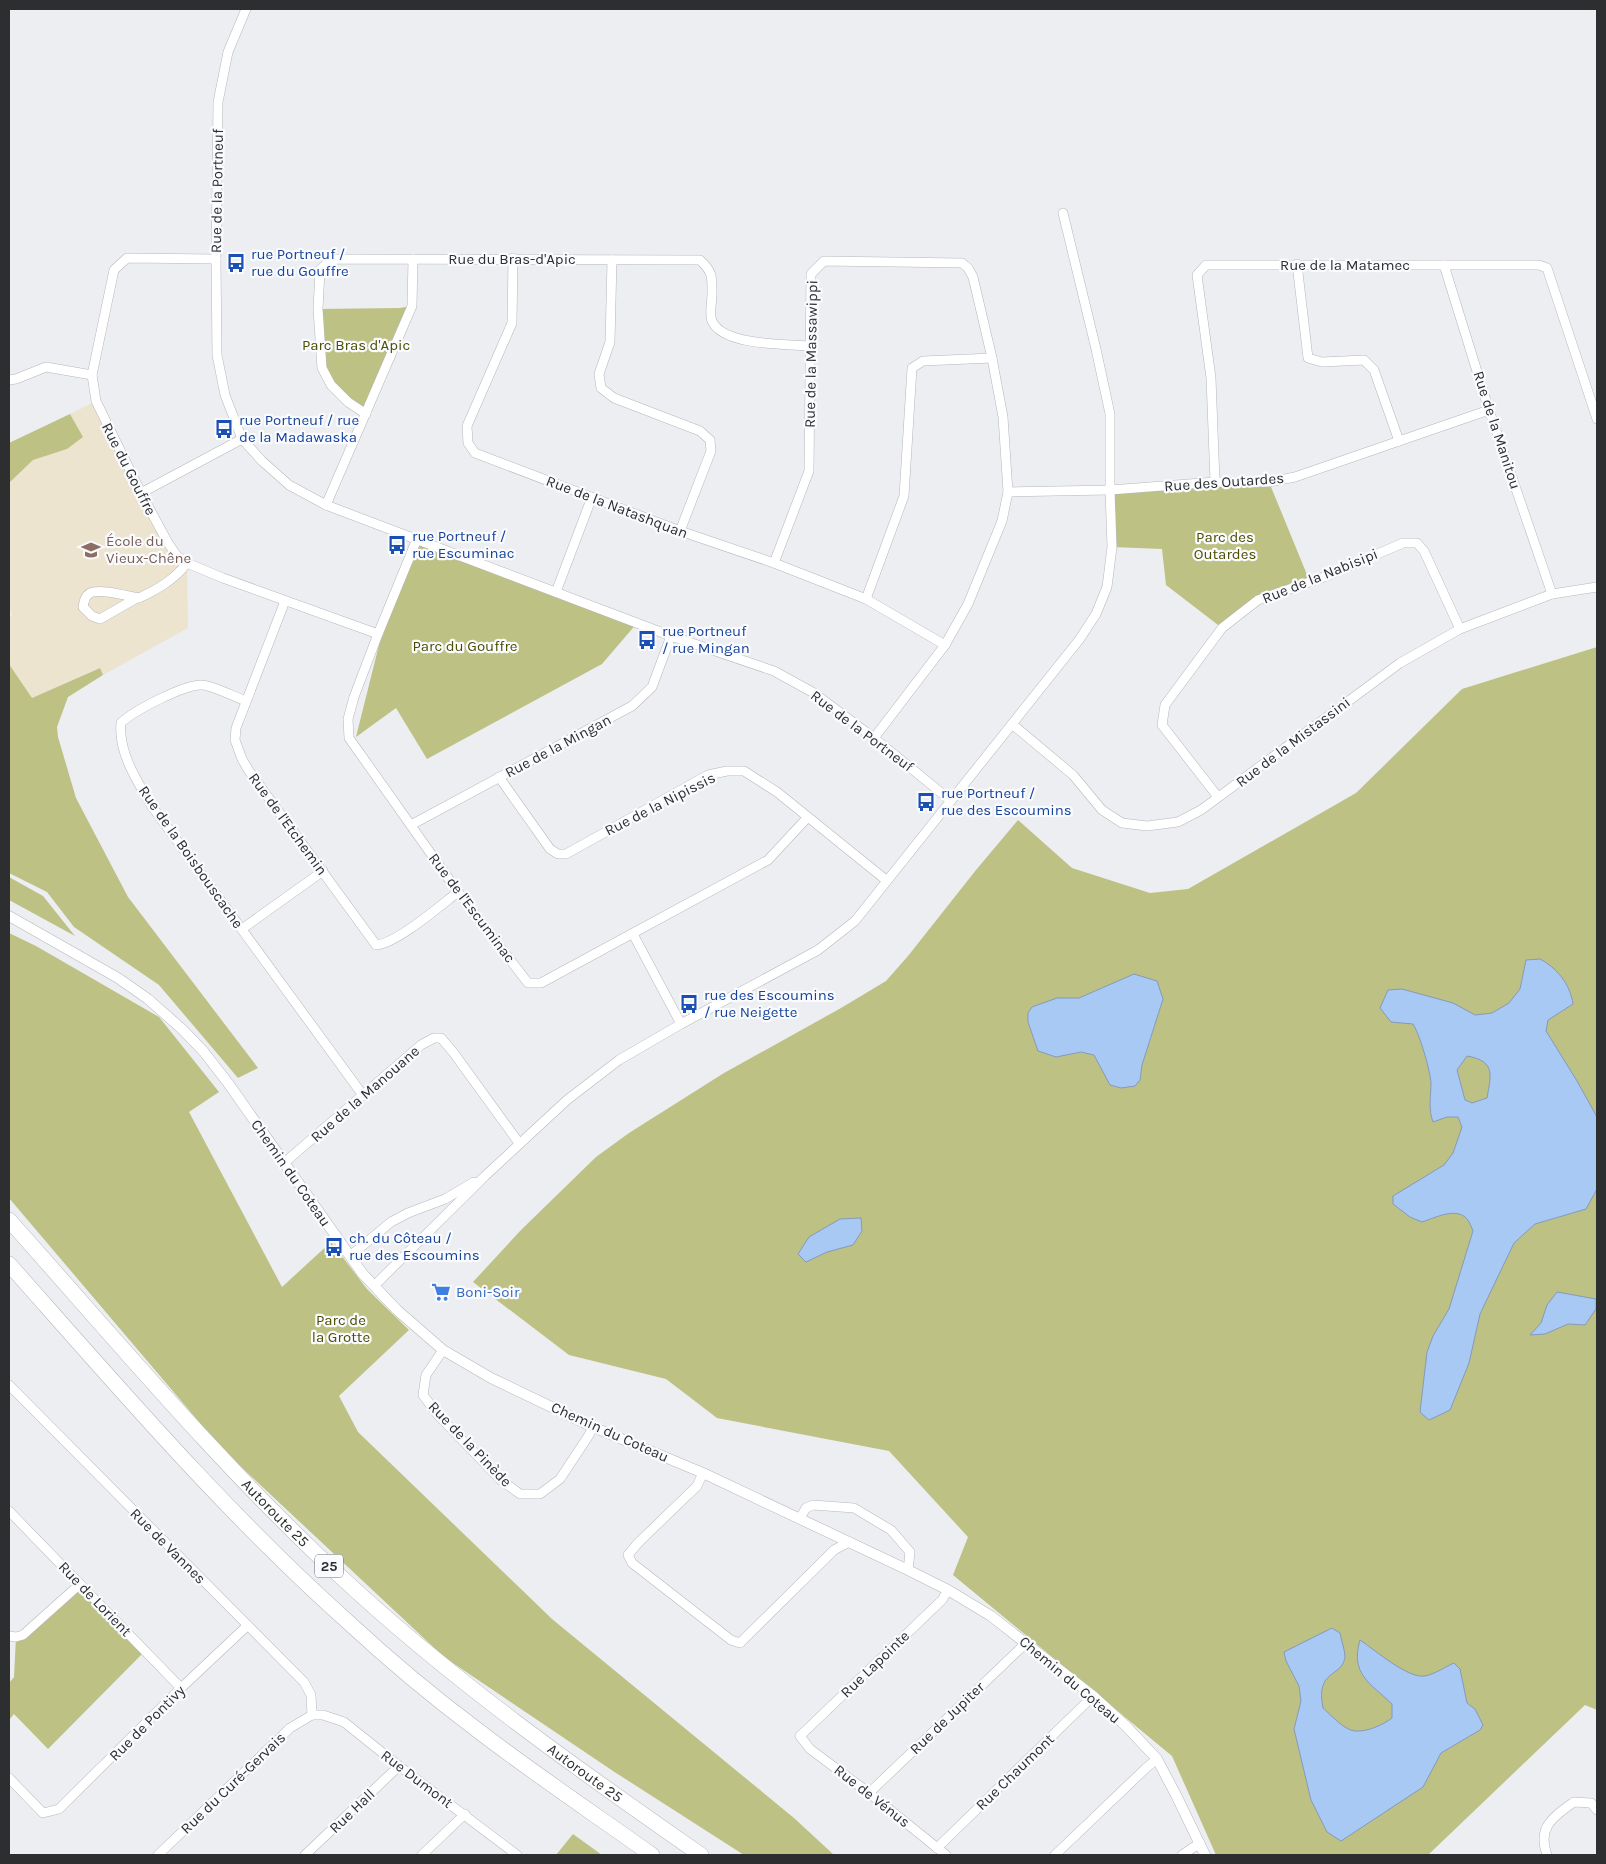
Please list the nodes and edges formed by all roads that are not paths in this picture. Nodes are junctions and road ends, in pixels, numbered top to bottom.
1 (246, 9) edge
2 (1064, 213) dead end
3 (216, 258) junction
4 (514, 258) junction
5 (413, 259) junction
6 (612, 260) junction
7 (1297, 264) junction
8 (1444, 265) junction
9 (810, 346) junction
10 (992, 358) junction
11 (92, 375) junction
12 (9, 380) edge
13 (1490, 410) junction
14 (366, 414) junction
15 (1597, 419) edge
16 (242, 439) junction
17 (1399, 441) junction
18 (1216, 482) junction
19 (1110, 490) junction
20 (1008, 492) junction
21 (141, 493) junction
22 (592, 497) junction
23 (326, 505) junction
24 (680, 531) junction
25 (417, 539) junction
26 (774, 563) junction
27 (188, 564) junction
28 (1597, 587) edge
29 (556, 592) junction
30 (1552, 594) junction
31 (139, 598) junction
32 (866, 600) junction
33 (285, 601) junction
34 (1460, 629) junction
35 (378, 634) junction
36 (671, 636) junction
37 (945, 645) junction
38 (246, 701) junction
39 (1012, 724) junction
40 (874, 738) junction
41 (499, 777) junction
42 (1218, 797) junction
43 (950, 800) junction
44 (807, 818) junction
45 (411, 825) junction
46 (323, 871) junction
47 (886, 880) junction
48 (458, 892) junction
49 (9, 916) edge
50 (242, 929) junction
51 (633, 934) junction
52 (681, 1024) junction
53 (362, 1094) junction
54 (519, 1143) junction
55 (284, 1163) junction
56 (485, 1176) junction
57 (9, 1220) edge
58 (350, 1256) junction
59 (9, 1264) edge
60 (374, 1286) junction
61 (444, 1350) junction
62 (9, 1385) edge
63 (593, 1426) junction
64 (703, 1473) junction
65 (9, 1511) edge
66 (800, 1518) junction
67 (849, 1542) junction
68 (908, 1570) junction
69 (80, 1584) junction
70 (948, 1590) junction
71 (247, 1626) junction
72 (9, 1636) edge
73 (1026, 1643) junction
74 (182, 1688) junction
75 (1094, 1696) junction
76 (312, 1715) junction
77 (800, 1736) joint
78 (1157, 1760) junction
79 (399, 1766) junction
80 (9, 1778) edge
81 (869, 1793) junction
82 (1597, 1810) edge
83 (465, 1814) junction
84 (1200, 1843) junction
85 (937, 1848) junction
86 (158, 1855) edge
87 (305, 1855) edge
88 (422, 1855) edge
89 (517, 1855) edge
90 (650, 1855) edge
91 (701, 1855) edge
92 (946, 1855) edge
93 (1055, 1855) edge
94 (1182, 1855) edge
95 (1205, 1855) edge
96 (1547, 1855) edge

1 - 3 street, Rue de la Portneuf
2 - 19 street
3 - 11 street, Rue du Gouffre
3 - 16 street, Rue de la Portneuf
4 - 5 street, Rue du Bras-d'Apic
4 - 6 street, Rue du Bras-d'Apic
4 - 22 street, Rue de la Natashquan
5 - 14 street
5 - 14 street, Rue du Bras-d'Apic
6 - 9 street, Rue du Bras-d'Apic
6 - 24 street
7 - 8 street, Rue de la Matamec
7 - 17 street
7 - 18 street, Rue de la Matamec
8 - 13 street, Rue de la Manitou
8 - 15 street, Rue de la Matamec
9 - 10 street, Rue de la Massawippi
9 - 26 street, Rue de la Massawippi
10 - 20 street, Rue de la Massawippi
10 - 32 street
11 - 12 street
11 - 21 street, Rue du Gouffre
13 - 17 street, Rue des Outardes
13 - 30 street, Rue de la Manitou
14 - 23 street
16 - 21 street
16 - 23 street, Rue de la Portneuf
17 - 18 street, Rue des Outardes
18 - 19 street, Rue des Outardes
19 - 20 street, Rue des Outardes
19 - 39 street
20 - 37 street, Rue de la Massawippi
21 - 27 street, Rue du Gouffre
22 - 24 street, Rue de la Natashquan
22 - 29 street
23 - 25 street, Rue de la Portneuf
24 - 26 street, Rue de la Natashquan
25 - 29 street, Rue de la Portneuf
25 - 35 street, Rue de l'Escuminac
26 - 32 street, Rue de la Natashquan
27 - 31 street
27 - 33 street, Rue du Gouffre
28 - 30 street, Rue de la Mistassini
29 - 36 street, Rue de la Portneuf
30 - 34 street, Rue de la Mistassini
31 - 31 street
32 - 37 street, Rue de la Natashquan
33 - 35 street, Rue du Gouffre
33 - 38 street, Rue de l'Etchemin
34 - 42 street, Rue de la Mistassini
34 - 42 street, Rue de la Nabisipi
35 - 45 street, Rue de l'Escuminac
36 - 40 street, Rue de la Portneuf
36 - 41 street, Rue de la Mingan
37 - 40 street, Rue de la Massawippi
38 - 46 street, Rue de l'Etchemin
38 - 50 street, Rue de la Boisbouscache
39 - 42 street, Rue de la Mistassini
39 - 43 street
40 - 43 street, Rue de la Portneuf
41 - 44 street, Rue de la Nipissis
41 - 45 street, Rue de la Mingan
43 - 47 street
44 - 47 street, Rue de la Nipissis
44 - 51 street, Rue de l'Escuminac
45 - 48 street, Rue de l'Escuminac
46 - 48 street, Rue de l'Etchemin
46 - 50 street
47 - 52 street
48 - 51 street, Rue de l'Escuminac
49 - 55 street, Chemin du Coteau
50 - 53 street, Rue de la Boisbouscache
51 - 52 street
52 - 54 street
53 - 54 street, Rue de la Manouane
53 - 55 street, Rue de la Manouane
54 - 56 street
55 - 58 street, Chemin du Coteau
56 - 58 street
56 - 60 street
57 - 91 highway, Autoroute 25 / 25
58 - 60 street, Chemin du Coteau
59 - 90 highway, Autoroute 25 / 25
60 - 61 street, Chemin du Coteau
61 - 63 street, Chemin du Coteau
61 - 63 street, Rue de la Pinède
62 - 71 street, Rue de Vannes
63 - 64 street, Chemin du Coteau
64 - 66 street, Chemin du Coteau
64 - 67 street
65 - 69 street, Rue de Lorient
66 - 67 street, Chemin du Coteau
66 - 68 street
67 - 68 street, Chemin du Coteau
68 - 70 street, Chemin du Coteau
69 - 72 street
69 - 74 street, Rue de Lorient
70 - 73 street, Chemin du Coteau
70 - 77 street, Rue Lapointe
71 - 74 street, Rue de Pontivy
71 - 76 street, Rue de Vannes
73 - 75 street, Chemin du Coteau
73 - 81 street, Rue de Jupiter
74 - 80 street, Rue de Pontivy
75 - 78 street, Chemin du Coteau
75 - 85 street, Rue Chaumont
76 - 79 street, Rue Dumont
76 - 86 street, Rue du Curé-Gervais
77 - 81 street, Rue de Vénus
78 - 84 street, Chemin du Coteau
78 - 93 street
79 - 83 street, Rue Dumont
79 - 87 street, Rue Hall
81 - 85 street, Rue de Vénus
82 - 96 street
83 - 88 street
83 - 89 street, Rue Dumont
84 - 94 street
84 - 95 street, Chemin du Coteau
85 - 92 street, Rue de Vénus

